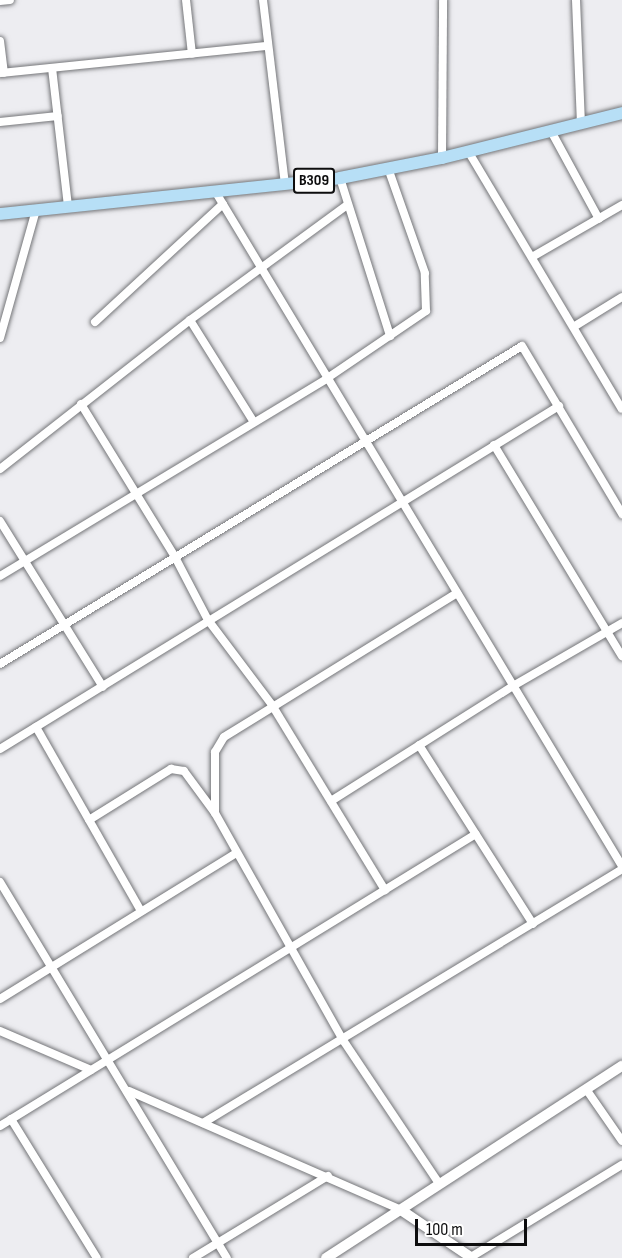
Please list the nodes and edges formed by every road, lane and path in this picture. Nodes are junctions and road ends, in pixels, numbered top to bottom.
1 (10, 0) edge
2 (186, 0) edge
3 (263, 0) edge
4 (443, 0) edge
5 (576, 0) edge
6 (0, 1) edge
7 (0, 40) edge
8 (267, 46) junction
9 (192, 54) junction
10 (52, 68) junction
11 (2, 73) edge
12 (622, 113) edge
13 (58, 116) junction
14 (0, 122) edge
15 (581, 123) junction
16 (551, 131) junction
17 (468, 151) junction
18 (442, 158) junction
19 (388, 168) junction
20 (339, 178) junction
21 (285, 184) junction
22 (215, 191) junction
23 (223, 204) junction
24 (347, 205) junction
25 (622, 205) edge
26 (68, 207) junction
27 (36, 210) junction
28 (0, 214) edge
29 (599, 219) junction
30 (532, 257) junction
31 (261, 267) junction
32 (622, 297) edge
33 (190, 320) junction
34 (94, 322) dead end
35 (575, 326) junction
36 (390, 336) junction
37 (0, 338) edge
38 (326, 379) junction
39 (81, 404) junction
40 (559, 406) junction
41 (622, 409) edge
42 (253, 421) junction
43 (363, 440) junction
44 (494, 445) junction
45 (0, 469) edge
46 (137, 494) junction
47 (401, 500) junction
48 (622, 514) edge
49 (0, 521) edge
50 (175, 557) junction
51 (25, 560) junction
52 (0, 576) edge
53 (457, 593) junction
54 (208, 620) junction
55 (622, 623) edge
56 (66, 624) junction
57 (607, 632) junction
58 (622, 656) edge
59 (0, 664) edge
60 (513, 686) junction
61 (103, 687) junction
62 (272, 705) junction
63 (36, 727) junction
64 (419, 745) junction
65 (0, 749) edge
66 (331, 801) junction
67 (215, 813) junction
68 (89, 820) junction
69 (476, 834) junction
70 (237, 853) junction
71 (622, 867) edge
72 (0, 882) edge
73 (385, 890) junction
74 (141, 911) junction
75 (532, 924) junction
76 (289, 948) junction
77 (51, 966) junction
78 (0, 999) edge
79 (0, 1031) edge
80 (343, 1040) junction
81 (109, 1059) junction
82 (622, 1066) edge
83 (91, 1070) junction
84 (586, 1089) junction
85 (129, 1091) junction
86 (11, 1119) junction
87 (203, 1123) junction
88 (0, 1126) edge
89 (622, 1141) edge
90 (622, 1166) edge
91 (328, 1176) junction
92 (438, 1182) junction
93 (401, 1210) junction
94 (217, 1242) junction
95 (97, 1258) edge
96 (193, 1258) edge
97 (227, 1258) edge
98 (326, 1258) edge
99 (471, 1258) edge

1 - 6 street
2 - 9 street
3 - 8 street
4 - 18 street
5 - 15 street
7 - 11 street
8 - 9 street
8 - 21 street
9 - 10 street
10 - 11 street
10 - 13 street
12 - 15 main road, B309
13 - 14 street
13 - 26 street
15 - 16 main road, B309
16 - 17 main road, B309
16 - 29 street
17 - 18 main road, B309
17 - 30 street
18 - 19 main road, B309
19 - 20 main road, B309
19 - 36 street
20 - 21 main road, B309
20 - 24 street
21 - 22 main road, B309
22 - 23 street
22 - 26 main road, B309
23 - 31 street
23 - 34 street
24 - 31 street
24 - 36 street
25 - 29 street
26 - 27 main road, B309
27 - 28 main road, B309
27 - 37 street
29 - 30 street
30 - 35 street
31 - 33 street
31 - 38 street
32 - 35 street
33 - 39 street
33 - 42 street
35 - 41 street
36 - 38 street
38 - 42 street
38 - 43 street
39 - 45 street
39 - 46 street
40 - 43 street
40 - 44 street
40 - 48 street
42 - 46 street
43 - 47 street
43 - 50 street
44 - 47 street
44 - 57 street
46 - 50 street
46 - 51 street
47 - 53 street
47 - 54 street
49 - 51 street
50 - 54 street
50 - 56 street
51 - 52 street
51 - 56 street
53 - 60 street
53 - 62 street
54 - 61 street
54 - 62 street
55 - 57 street
56 - 59 street
56 - 61 street
57 - 58 street
57 - 60 street
60 - 64 street
60 - 71 street
61 - 63 street
62 - 66 street
62 - 67 street
63 - 65 street
63 - 68 street
64 - 66 street
64 - 69 street
66 - 73 street
67 - 68 street
67 - 70 street
68 - 74 street
69 - 73 street
69 - 75 street
70 - 74 street
70 - 76 street
71 - 75 street
72 - 77 street
73 - 76 street
74 - 77 street
75 - 80 street
76 - 80 street
76 - 81 street
77 - 78 street
77 - 81 street
79 - 83 street
80 - 87 street
80 - 92 street
81 - 83 street
81 - 85 street
82 - 84 main road
83 - 86 street
84 - 89 street
84 - 92 main road
85 - 87 street
85 - 94 street
86 - 88 street
86 - 95 street
87 - 91 street
90 - 99 street
91 - 93 street
91 - 94 street
92 - 93 main road
93 - 98 main road
93 - 99 main road
94 - 96 street
94 - 97 street

